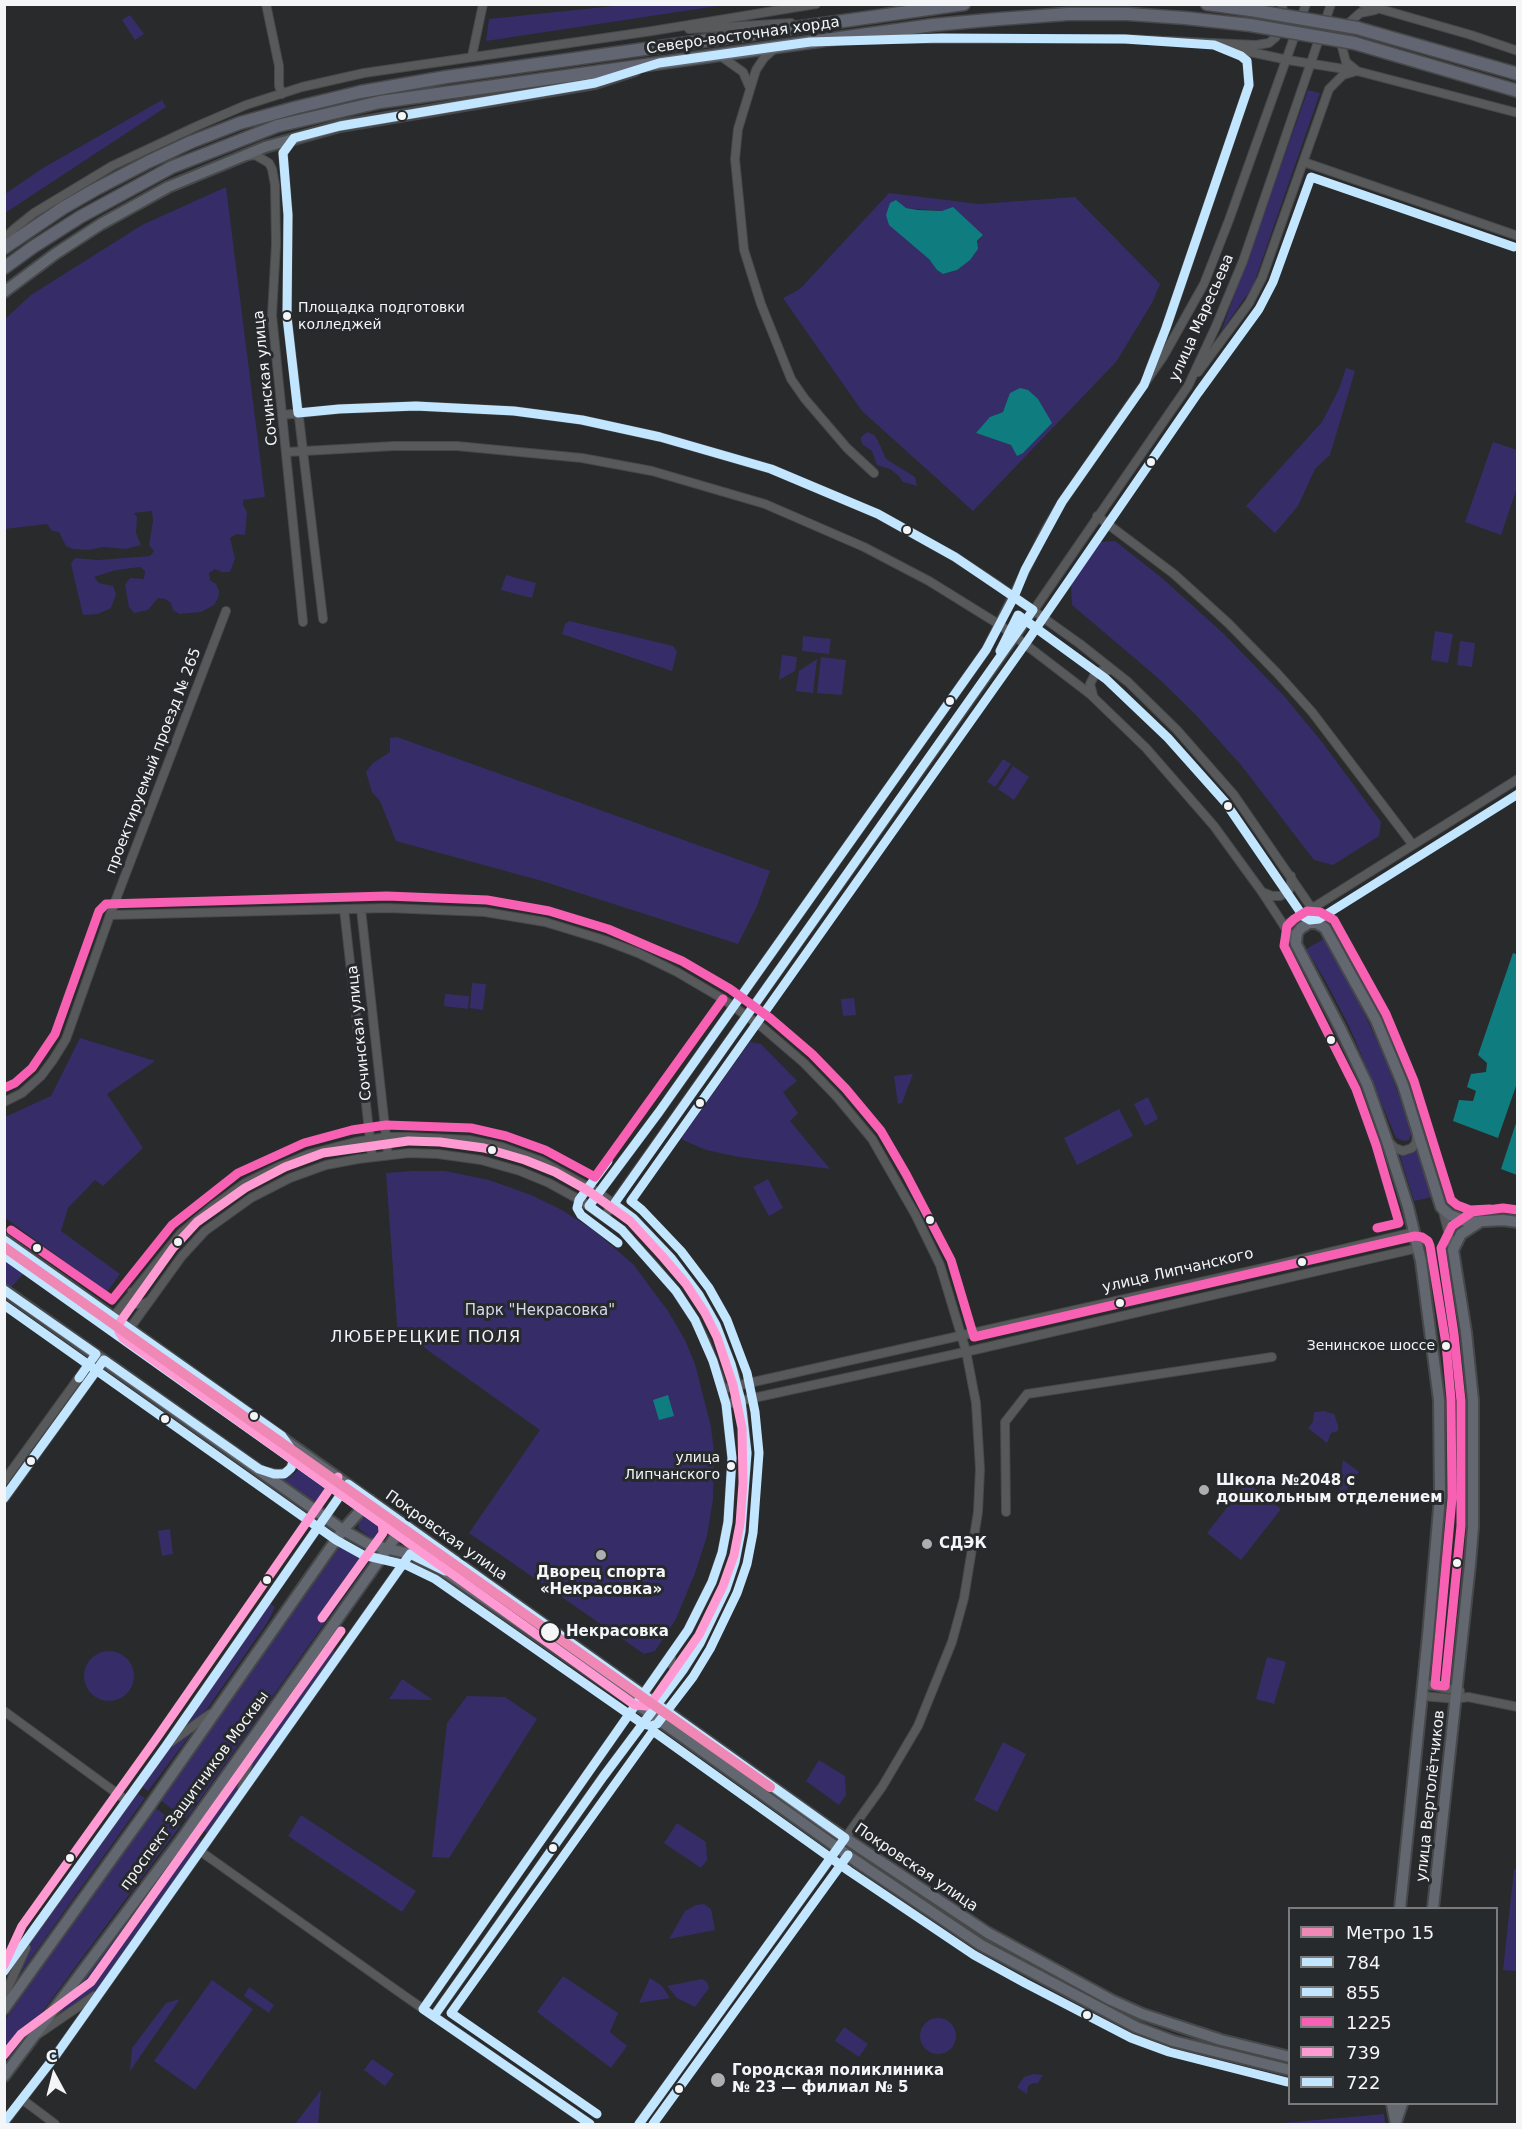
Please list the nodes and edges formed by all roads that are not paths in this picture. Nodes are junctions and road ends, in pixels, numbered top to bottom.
1 (266, 4) edge
2 (483, 4) edge
3 (816, 4) edge
4 (964, 4) edge
5 (1207, 4) edge
6 (1282, 4) edge
7 (1306, 4) edge
8 (1331, 4) edge
9 (1363, 4) edge
10 (1391, 11) junction
11 (849, 20) junction
12 (652, 31) junction
13 (810, 42) junction
14 (1214, 45) junction
15 (777, 46) junction
16 (1518, 51) edge
17 (717, 54) junction
18 (472, 56) junction
19 (1288, 60) junction
20 (659, 63) junction
21 (1312, 64) junction
22 (1357, 71) junction
23 (1518, 74) edge
24 (749, 91) junction
25 (1518, 91) edge
26 (282, 94) junction
27 (1518, 113) edge
28 (294, 138) junction
29 (240, 156) junction
30 (1304, 162) junction
31 (1518, 236) edge
32 (4, 239) edge
33 (4, 248) edge
34 (4, 268) edge
35 (4, 292) edge
36 (1144, 385) junction
37 (1188, 386) junction
38 (298, 413) junction
39 (282, 415) junction
40 (302, 451) junction
41 (287, 452) junction
42 (874, 473) dead end
43 (1097, 516) junction
44 (1014, 597) junction
45 (1033, 610) junction
46 (226, 611) dead end
47 (323, 619) dead end
48 (303, 622) dead end
49 (1000, 625) junction
50 (1016, 636) junction
51 (1114, 670) junction
52 (1094, 698) junction
53 (1518, 779) edge
54 (1413, 845) junction
55 (1291, 876) junction
56 (1262, 892) junction
57 (344, 909) junction
58 (361, 909) junction
59 (1313, 909) junction
60 (110, 915) junction
61 (1284, 926) junction
62 (1325, 928) junction
63 (1296, 944) junction
64 (733, 1006) junction
65 (746, 1016) junction
66 (4, 1102) edge
67 (1417, 1131) junction
68 (386, 1137) junction
69 (370, 1140) junction
70 (1388, 1141) junction
71 (388, 1155) junction
72 (372, 1157) junction
73 (569, 1177) junction
74 (561, 1190) junction
75 (599, 1193) junction
76 (614, 1204) junction
77 (589, 1206) junction
78 (1442, 1207) junction
79 (604, 1217) junction
80 (1478, 1222) junction
81 (1518, 1222) edge
82 (1414, 1232) junction
83 (4, 1240) edge
84 (1418, 1248) junction
85 (1453, 1250) junction
86 (4, 1290) edge
87 (132, 1292) junction
88 (150, 1300) junction
89 (114, 1316) junction
90 (130, 1328) junction
91 (962, 1335) junction
92 (966, 1351) junction
93 (100, 1357) junction
94 (1272, 1357) dead end
95 (737, 1386) junction
96 (723, 1389) junction
97 (741, 1401) junction
98 (726, 1404) junction
99 (282, 1436) junction
100 (259, 1469) junction
101 (4, 1481) edge
102 (348, 1484) junction
103 (4, 1499) edge
104 (370, 1500) junction
105 (1006, 1512) dead end
106 (326, 1516) junction
107 (394, 1518) junction
108 (343, 1530) junction
109 (386, 1549) junction
110 (410, 1554) junction
111 (671, 1655) junction
112 (684, 1668) junction
113 (1423, 1684) junction
114 (1456, 1694) junction
115 (1422, 1696) junction
116 (639, 1700) junction
117 (222, 1703) junction
118 (1518, 1707) edge
119 (653, 1709) junction
120 (4, 1711) edge
121 (255, 1734) junction
122 (166, 1746) junction
123 (590, 1768) junction
124 (603, 1777) junction
125 (241, 1793) junction
126 (126, 1800) junction
127 (845, 1838) junction
128 (838, 1848) junction
129 (200, 1851) junction
130 (1400, 1907) edge
131 (1434, 1907) edge
132 (32, 1932) junction
133 (4, 1972) edge
134 (100, 1991) junction
135 (4, 1996) edge
136 (4, 2009) edge
137 (423, 2009) junction
138 (434, 2016) junction
139 (28, 2043) junction
140 (1288, 2055) edge
141 (1288, 2070) edge
142 (4, 2076) edge
143 (23, 2100) junction
144 (1392, 2105) edge
145 (1401, 2105) edge
146 (4, 2123) edge
147 (1396, 2123) edge
148 (55, 2124) edge
149 (590, 2124) edge
150 (639, 2124) edge

1 - 26 street
2 - 18 street
3 - 12 street
4 - 11 highway, Северо-восточная хорда
5 - 23 highway, bridge
6 - 14 street
7 - 19 street, улица Маресьева
8 - 21 street, улица Маресьева
9 - 10 street
10 - 16 street
10 - 22 street
11 - 12 street
11 - 33 highway, Северо-восточная хорда
12 - 18 street
13 - 14 street
13 - 15 highway, Северо-восточная хорда
13 - 25 highway, Северо-восточная хорда, bridge
14 - 19 street
14 - 36 street
15 - 17 highway, Северо-восточная хорда
15 - 24 street
17 - 20 highway, Северо-восточная хорда
17 - 24 street
18 - 26 street
19 - 21 street
19 - 36 street, улица Маресьева
20 - 28 main road
20 - 34 highway, Северо-восточная хорда
21 - 22 street
21 - 37 street, улица Маресьева
22 - 27 street
22 - 30 street
24 - 42 street
26 - 32 street
28 - 29 main road
28 - 38 street, Сочинская улица
29 - 35 main road
29 - 39 street, Сочинская улица
30 - 31 street
30 - 37 street
36 - 44 street, улица Маресьева
37 - 43 street, улица Маресьева
38 - 39 street, улица Вертолётчиков
38 - 40 street, Сочинская улица
38 - 44 street, улица Вертолётчиков
39 - 41 street, Сочинская улица
40 - 41 street, улица Вертолётчиков
40 - 47 street, Сочинская улица
40 - 49 street, улица Вертолётчиков
41 - 48 street, Сочинская улица
43 - 45 street, улица Маресьева
43 - 54 street
44 - 45 street, улица Вертолётчиков
44 - 49 street, улица Маресьева
45 - 50 street, улица Маресьева
45 - 51 street, улица Вертолётчиков
46 - 60 street, проектируемый проезд № 265
49 - 50 street, улица Вертолётчиков
49 - 64 street, улица Маресьева
50 - 52 street, улица Вертолётчиков
50 - 65 street
51 - 52 street
51 - 55 street, улица Вертолётчиков
52 - 56 street, улица Вертолётчиков
53 - 54 street
54 - 59 street
55 - 56 street
55 - 59 street, улица Вертолётчиков
56 - 61 street, улица Вертолётчиков
57 - 58 street
57 - 60 street
57 - 69 street, Сочинская улица
58 - 64 street
58 - 68 street, Сочинская улица
59 - 61 street
59 - 62 street, улица Вертолётчиков
60 - 66 street, проектируемый проезд № 265
61 - 63 street, улица Вертолётчиков
62 - 63 main road
62 - 67 main road, улица Вертолётчиков
63 - 70 main road, улица Вертолётчиков
64 - 65 street
64 - 75 street, улица Маресьева
65 - 76 street
65 - 91 street
67 - 70 street
67 - 78 main road, улица Вертолётчиков
68 - 69 street
68 - 71 street, Сочинская улица
68 - 73 street
69 - 72 street, Сочинская улица
69 - 87 street
70 - 82 main road, улица Вертолётчиков
71 - 72 street
71 - 74 street
72 - 88 street
73 - 74 street
73 - 75 street
74 - 77 street
75 - 76 street
75 - 77 street, улица Маресьева
76 - 79 street
76 - 95 street
77 - 79 street
78 - 80 main road
78 - 85 street, улица Вертолётчиков
79 - 96 street
80 - 81 main road
80 - 85 main road
82 - 84 main road, улица Вертолётчиков
82 - 91 street, улица Липчанского
83 - 89 main road, Покровская улица
84 - 92 street, улица Липчанского
84 - 113 main road, улица Вертолётчиков
85 - 114 main road, улица Вертолётчиков
86 - 93 main road, Покровская улица
87 - 88 street
87 - 89 street
88 - 90 street
89 - 90 main road, Покровская улица
90 - 99 main road, Покровская улица
91 - 92 street
91 - 95 street, улица Липчанского
92 - 97 street, улица Липчанского
92 - 127 street
93 - 100 main road, Покровская улица
93 - 101 street
93 - 103 street
94 - 105 street
95 - 96 street, улица Липчанского
95 - 97 street
96 - 98 street
97 - 98 street, улица Липчанского
97 - 112 street
98 - 111 street
99 - 100 street
99 - 102 main road, Покровская улица
100 - 106 main road, Покровская улица
102 - 104 main road, Покровская улица
102 - 106 street
104 - 107 main road, Покровская улица
104 - 108 main road, проспект Защитников Москвы
106 - 108 main road, Покровская улица
106 - 122 street
107 - 109 main road, проспект Защитников Москвы
107 - 110 street
107 - 116 main road, Покровская улица
108 - 109 main road, Покровская улица
108 - 117 main road, проспект Защитников Москвы
109 - 110 main road, Покровская улица
109 - 121 main road, проспект Защитников Москвы
110 - 116 main road, Покровская улица
110 - 125 street
111 - 112 street
111 - 116 street
112 - 119 street
113 - 114 street
113 - 115 main road, улица Вертолётчиков
114 - 115 street
114 - 118 street
114 - 131 main road, улица Вертолётчиков
115 - 130 main road, улица Вертолётчиков
116 - 119 main road, Покровская улица
116 - 123 street
117 - 122 street
117 - 136 main road, проспект Защитников Москвы
119 - 124 street
119 - 127 main road, Покровская улица
119 - 128 main road, Покровская улица
120 - 126 street
121 - 125 street
121 - 139 main road, проспект Защитников Москвы
122 - 126 street
123 - 124 street
123 - 137 street
124 - 138 street
125 - 129 street
126 - 132 street
127 - 128 street
127 - 140 main road, Покровская улица
128 - 141 main road, Покровская улица
128 - 150 street
129 - 134 street
129 - 137 street
132 - 133 street
132 - 135 street
134 - 139 street
134 - 143 street
137 - 138 street
138 - 149 street
139 - 142 main road, проспект Защитников Москвы
143 - 146 street
143 - 148 street
144 - 147 main road
145 - 147 main road

